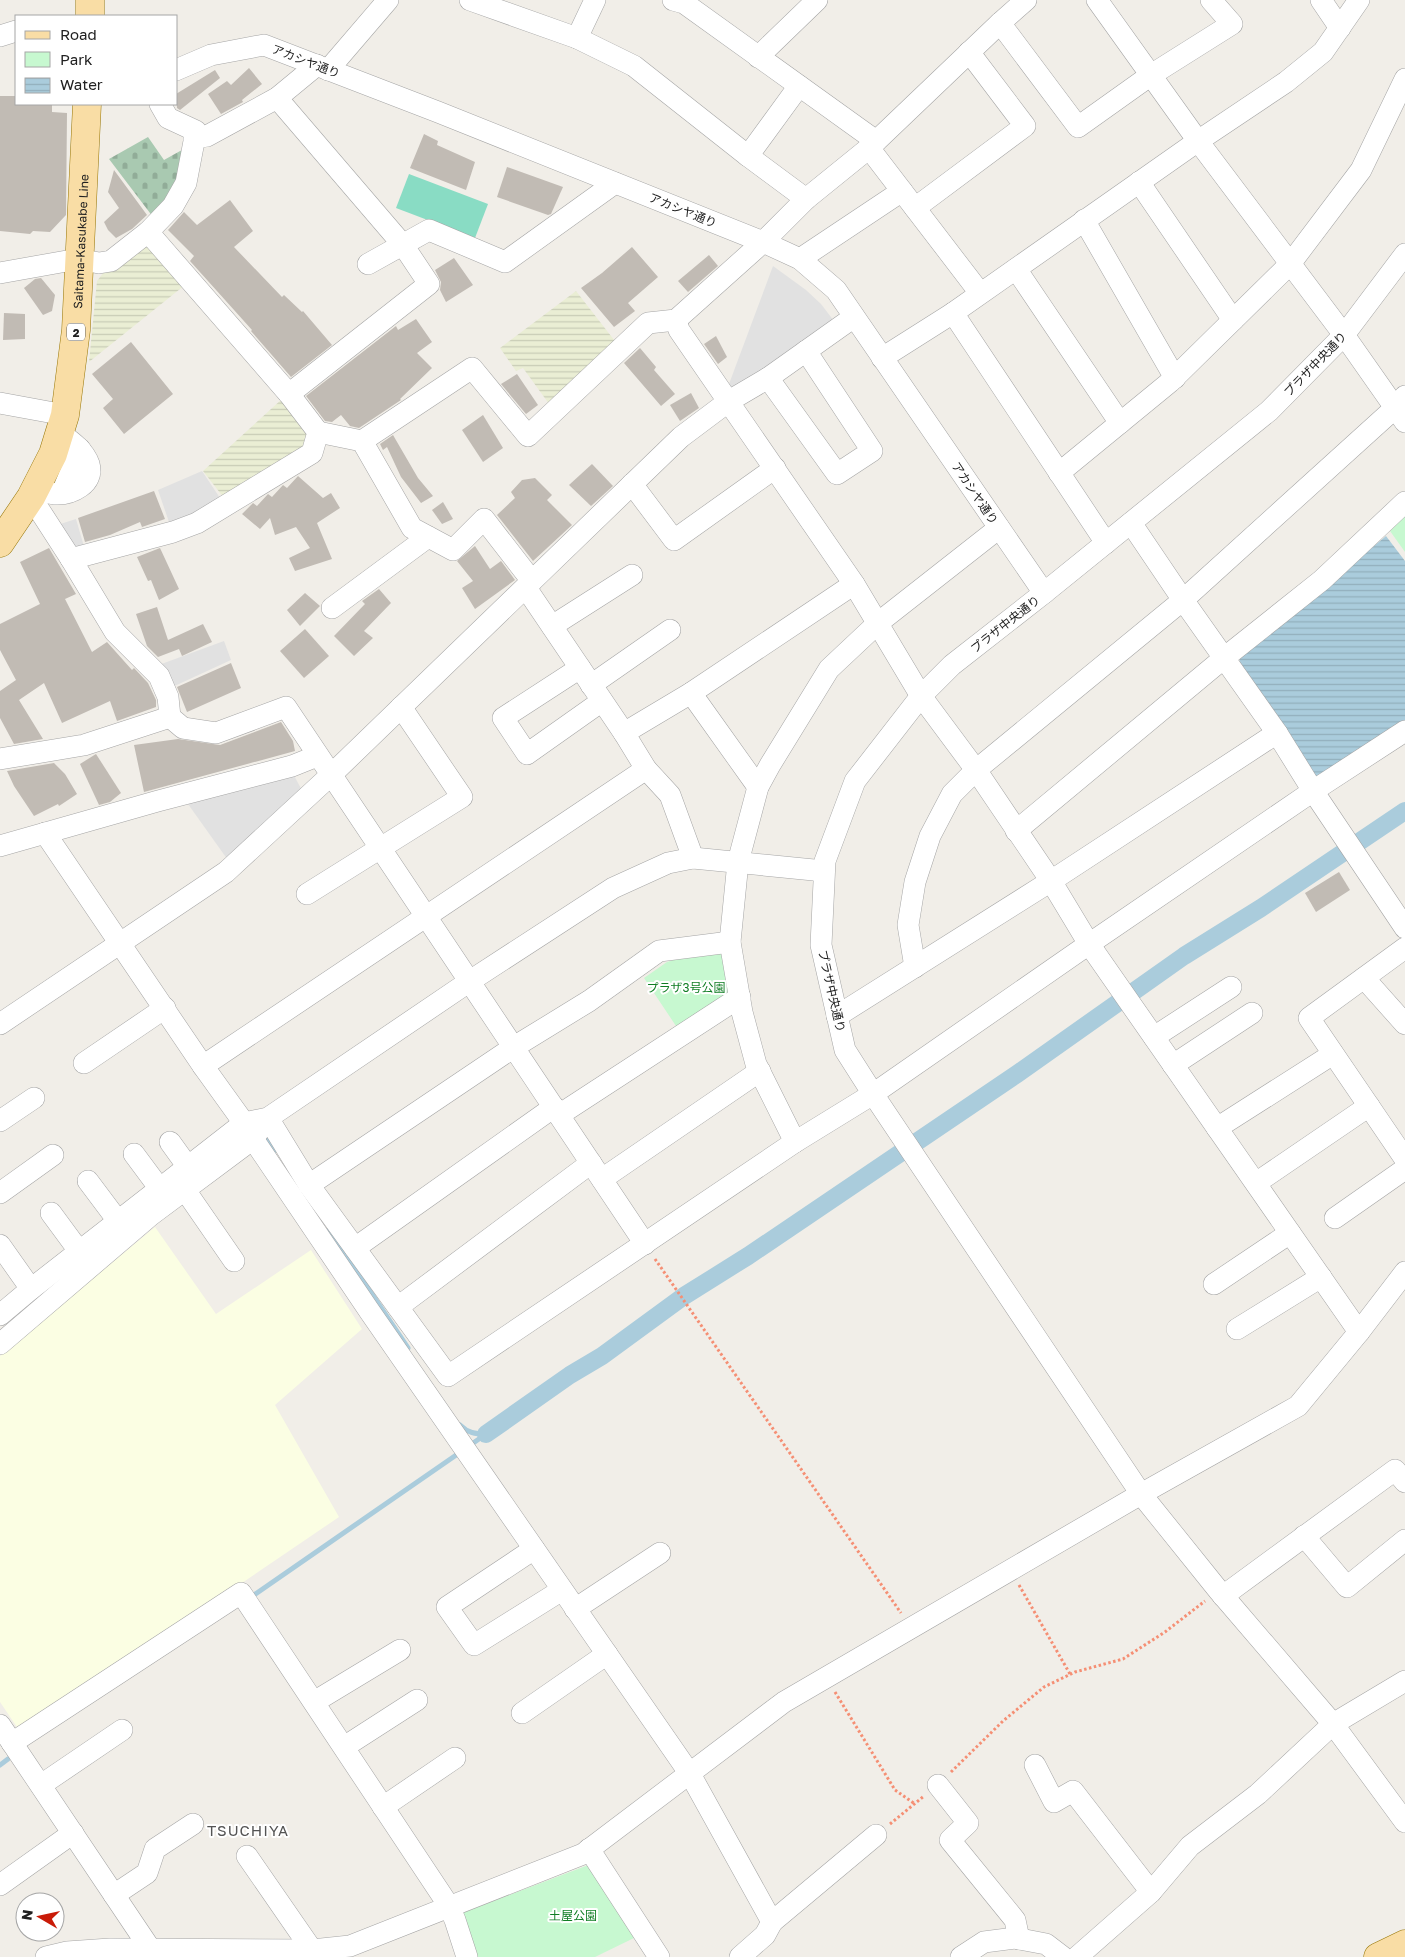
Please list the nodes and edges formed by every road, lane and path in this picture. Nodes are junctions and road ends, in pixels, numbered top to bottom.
1 (388, 0) edge
2 (470, 0) edge
3 (594, 0) edge
4 (817, 0) edge
5 (1026, 0) edge
6 (1097, 0) edge
7 (1211, 0) edge
8 (1321, 0) edge
9 (1359, 0) edge
10 (682, 1) edge
11 (1000, 23) junction
12 (1340, 28) junction
13 (15, 32) edge
14 (0, 36) edge
15 (577, 38) junction
16 (970, 52) junction
17 (758, 57) junction
18 (322, 68) junction
19 (178, 69) edge
20 (1151, 75) junction
21 (1405, 79) edge
22 (799, 86) junction
23 (277, 98) junction
24 (87, 105) edge
25 (161, 105) edge
26 (194, 138) junction
27 (1198, 141) junction
28 (872, 144) junction
29 (748, 156) junction
30 (615, 182) junction
31 (1139, 182) junction
32 (902, 191) junction
33 (806, 199) junction
34 (915, 208) junction
35 (1084, 220) junction
36 (148, 232) junction
37 (763, 242) junction
38 (403, 245) junction
39 (1405, 254) edge
40 (800, 258) junction
41 (78, 259) junction
42 (368, 264) dead end
43 (1290, 264) junction
44 (4, 268) edge
45 (1016, 269) junction
46 (980, 293) junction
47 (953, 313) junction
48 (854, 317) junction
49 (676, 320) junction
50 (1233, 320) junction
51 (1344, 335) junction
52 (806, 351) junction
53 (882, 358) junction
54 (768, 378) junction
55 (1174, 378) junction
56 (289, 394) junction
57 (0, 402) edge
58 (729, 402) junction
59 (1402, 408) edge
60 (1120, 423) junction
61 (68, 432) junction
62 (318, 432) junction
63 (362, 442) junction
64 (775, 468) junction
65 (1059, 473) junction
66 (632, 484) junction
67 (30, 502) edge
68 (1405, 502) edge
69 (1131, 522) junction
70 (999, 528) junction
71 (428, 537) junction
72 (0, 543) edge
73 (1106, 543) junction
74 (71, 558) junction
75 (632, 575) dead end
76 (854, 584) junction
77 (529, 585) junction
78 (1044, 594) junction
79 (1182, 600) junction
80 (332, 608) dead end
81 (878, 624) junction
82 (552, 626) junction
83 (670, 630) dead end
84 (1224, 658) junction
85 (591, 684) junction
86 (691, 693) junction
87 (921, 696) junction
88 (401, 707) junction
89 (170, 717) junction
90 (1405, 731) edge
91 (624, 733) junction
92 (1277, 733) junction
93 (3, 753) edge
94 (317, 756) junction
95 (646, 769) junction
96 (976, 770) junction
97 (331, 775) junction
98 (758, 787) junction
99 (1313, 791) junction
100 (1016, 831) junction
101 (46, 833) junction
102 (0, 846) edge
103 (380, 847) junction
104 (694, 858) junction
105 (738, 862) junction
106 (824, 871) junction
107 (1051, 881) junction
108 (307, 894) dead end
109 (427, 916) junction
110 (1405, 928) edge
111 (730, 942) junction
112 (121, 943) junction
113 (1089, 944) junction
114 (1405, 948) edge
115 (915, 966) junction
116 (1364, 978) junction
117 (470, 981) junction
118 (1231, 987) dead end
119 (740, 997) junction
120 (165, 1008) junction
121 (1252, 1013) dead end
122 (837, 1016) junction
123 (2, 1017) edge
124 (1405, 1024) edge
125 (1154, 1037) junction
126 (514, 1047) junction
127 (1333, 1054) junction
128 (84, 1063) dead end
129 (1173, 1065) junction
130 (203, 1066) junction
131 (760, 1071) junction
132 (873, 1094) junction
133 (34, 1098) dead end
134 (1369, 1106) junction
135 (556, 1111) junction
136 (268, 1118) junction
137 (0, 1120) edge
138 (1217, 1128) junction
139 (249, 1131) junction
140 (170, 1142) dead end
141 (795, 1142) junction
142 (134, 1154) dead end
143 (53, 1155) dead end
144 (1405, 1159) edge
145 (188, 1167) junction
146 (1405, 1169) edge
147 (596, 1171) junction
148 (88, 1182) dead end
149 (1256, 1184) junction
150 (309, 1185) junction
151 (160, 1189) junction
152 (185, 1190) junction
153 (0, 1193) edge
154 (51, 1213) dead end
155 (1335, 1218) dead end
156 (118, 1221) junction
157 (1290, 1233) junction
158 (645, 1244) junction
159 (0, 1245) edge
160 (355, 1248) junction
161 (79, 1251) junction
162 (234, 1261) dead end
163 (1404, 1274) edge
164 (1321, 1277) junction
165 (1214, 1284) dead end
166 (31, 1289) junction
167 (398, 1307) junction
168 (0, 1316) edge
169 (1236, 1329) dead end
170 (1359, 1332) junction
171 (0, 1344) edge
172 (1405, 1482) edge
173 (1140, 1494) junction
174 (1304, 1536) junction
175 (1405, 1540) edge
176 (534, 1549) junction
177 (660, 1553) dead end
178 (1010, 1570) junction
179 (562, 1590) junction
180 (1221, 1593) junction
181 (575, 1609) junction
182 (911, 1628) junction
183 (400, 1650) dead end
184 (607, 1654) junction
185 (1070, 1674) junction
186 (827, 1678) junction
187 (1405, 1681) edge
188 (417, 1700) dead end
189 (314, 1702) junction
190 (522, 1713) dead end
191 (1332, 1724) junction
192 (0, 1725) edge
193 (122, 1730) dead end
194 (12, 1743) junction
195 (344, 1748) junction
196 (455, 1758) dead end
197 (1035, 1765) dead end
198 (690, 1774) junction
199 (41, 1785) junction
200 (938, 1785) junction
201 (915, 1804) junction
202 (383, 1807) junction
203 (1405, 1822) edge
204 (193, 1824) dead end
205 (73, 1833) junction
206 (876, 1835) joint
207 (589, 1849) junction
208 (247, 1856) dead end
209 (0, 1885) edge
210 (1150, 1892) junction
211 (114, 1895) junction
212 (449, 1906) junction
213 (772, 1922) junction
214 (1019, 1938) junction
215 (1405, 1944) edge
216 (151, 1950) junction
217 (312, 1950) junction
218 (355, 1951) edge
219 (251, 1953) edge
220 (46, 1957) edge
221 (467, 1957) edge
222 (659, 1957) edge
223 (740, 1957) edge
224 (961, 1957) edge
225 (1063, 1957) edge
226 (1077, 1957) edge
227 (1378, 1957) edge

1 - 18 street
2 - 15 street
3 - 15 street
4 - 17 street
5 - 11 street
6 - 20 street
7 - 20 street
8 - 12 street
9 - 12 street
10 - 17 street
11 - 16 street
11 - 20 street
12 - 27 street
13 - 14 street
15 - 29 street
16 - 28 street
16 - 34 street
17 - 22 street
18 - 19 street, アカシヤ通り
18 - 23 street
18 - 30 street, アカシヤ通り
20 - 27 street
21 - 43 street
22 - 28 street
22 - 29 street
23 - 26 street
23 - 38 street
24 - 41 main road, Saitama-Kasukabe Line / 2
25 - 26 street
26 - 36 street
27 - 31 street
27 - 43 street
28 - 32 street
28 - 33 street
29 - 33 street
30 - 37 street, アカシヤ通り
30 - 38 street
31 - 35 street
31 - 50 street
32 - 34 street
32 - 40 street
33 - 37 street
34 - 46 street
35 - 45 street
35 - 55 street
36 - 41 street
36 - 56 street
37 - 40 street, アカシヤ通り
37 - 49 street
38 - 42 street
38 - 56 street
39 - 51 street, プラザ中央通り
40 - 48 street, アカシヤ通り
41 - 44 street
41 - 61 main road, Saitama-Kasukabe Line / 2
43 - 50 street
43 - 51 street
45 - 46 street
45 - 60 street
46 - 47 street
47 - 53 street
47 - 65 street
48 - 52 street
48 - 53 street, アカシヤ通り
49 - 58 street
49 - 63 street
50 - 55 street
51 - 59 street
51 - 69 street, プラザ中央通り
52 - 54 street
52 - 54 street
53 - 70 street, アカシヤ通り
54 - 58 street
55 - 60 street
56 - 62 street
57 - 61 street
58 - 64 street
58 - 66 street
59 - 79 street
60 - 65 street
61 - 67 main road, Saitama-Kasukabe Line / 2
61 - 67 street
62 - 63 street
62 - 74 street
63 - 71 street
64 - 66 street
64 - 76 street
65 - 73 street
66 - 77 street
67 - 72 main road, Saitama-Kasukabe Line / 2
67 - 74 street
68 - 84 street
69 - 73 street, プラザ中央通り
69 - 79 street
70 - 78 street, アカシヤ通り
70 - 81 street
71 - 77 street
71 - 80 street
73 - 78 street, プラザ中央通り
74 - 89 street
75 - 82 street
76 - 81 street
76 - 86 street
77 - 82 street
77 - 88 street
78 - 87 street, プラザ中央通り
79 - 84 street
79 - 96 street
81 - 87 street
81 - 98 street
82 - 85 street
83 - 85 street
84 - 92 street
84 - 100 street
85 - 91 street
86 - 91 street
86 - 98 street
87 - 96 street
87 - 106 street, プラザ中央通り
88 - 97 street
88 - 103 street
89 - 93 street
89 - 94 street
90 - 99 street
91 - 95 street
92 - 99 street
92 - 107 street
94 - 97 street
94 - 101 street
95 - 104 street
95 - 109 street
96 - 100 street
96 - 115 street
97 - 103 street
97 - 112 street
98 - 105 street
99 - 110 street
99 - 113 street
100 - 107 street
101 - 102 street
101 - 112 street
103 - 108 street
103 - 109 street
104 - 105 street
104 - 117 street
105 - 106 street
105 - 111 street
106 - 122 street, プラザ中央通り
107 - 113 street
107 - 115 street
109 - 117 street
109 - 130 street
111 - 119 street
111 - 126 street
112 - 120 street
112 - 123 street
113 - 125 street
113 - 132 street
114 - 116 street
115 - 122 street
116 - 124 street
116 - 127 street
117 - 126 street
117 - 136 street
118 - 125 street
119 - 131 street
119 - 135 street
120 - 128 street
120 - 130 street
121 - 129 street
122 - 132 street, プラザ中央通り
125 - 129 street
126 - 135 street
126 - 150 street
127 - 134 street
127 - 138 street
129 - 138 street
130 - 139 street
131 - 141 street
131 - 147 street
132 - 141 street
132 - 173 street, プラザ中央通り
133 - 137 street
134 - 144 street
134 - 149 street
135 - 147 street
135 - 160 street
136 - 139 street
136 - 150 street
138 - 149 street
139 - 145 street
139 - 152 street
139 - 176 street
140 - 145 street
141 - 158 street
142 - 151 street
143 - 153 street
145 - 151 street
146 - 155 street
147 - 158 street
147 - 167 street
148 - 156 street
149 - 157 street
150 - 160 street
151 - 156 street
152 - 162 street
152 - 171 street
154 - 161 street
156 - 161 street
157 - 164 street
157 - 165 street
158 - 167 street
158 - 182 path
159 - 166 street
160 - 167 street
161 - 166 street
163 - 170 street
164 - 169 street
164 - 170 street
166 - 168 street
170 - 173 street
172 - 174 street
173 - 178 street
173 - 180 street, プラザ中央通り
174 - 175 street
174 - 180 street
176 - 179 street
176 - 179 street
177 - 181 street
178 - 182 street
178 - 185 path
179 - 181 street
180 - 185 path
180 - 191 street, プラザ中央通り
181 - 184 street
182 - 186 street
183 - 189 street
184 - 190 street
184 - 198 street
185 - 200 path
186 - 198 street
186 - 201 path
187 - 191 street
188 - 195 street
189 - 194 street
189 - 195 street
191 - 203 street, プラザ中央通り
191 - 210 street
192 - 194 street
193 - 199 street
194 - 199 street
195 - 202 street
196 - 202 street
197 - 210 street
198 - 207 street
198 - 213 street
199 - 205 street
200 - 201 path
200 - 214 street
201 - 206 path
202 - 212 street
204 - 211 street
205 - 209 street
205 - 211 street
206 - 213 street
207 - 212 street
207 - 222 street
208 - 217 street
210 - 226 street
211 - 216 street
212 - 218 street
212 - 221 street
213 - 223 street
214 - 224 street
214 - 225 street
215 - 227 main road
216 - 219 street
216 - 220 street
217 - 218 street
217 - 219 street

